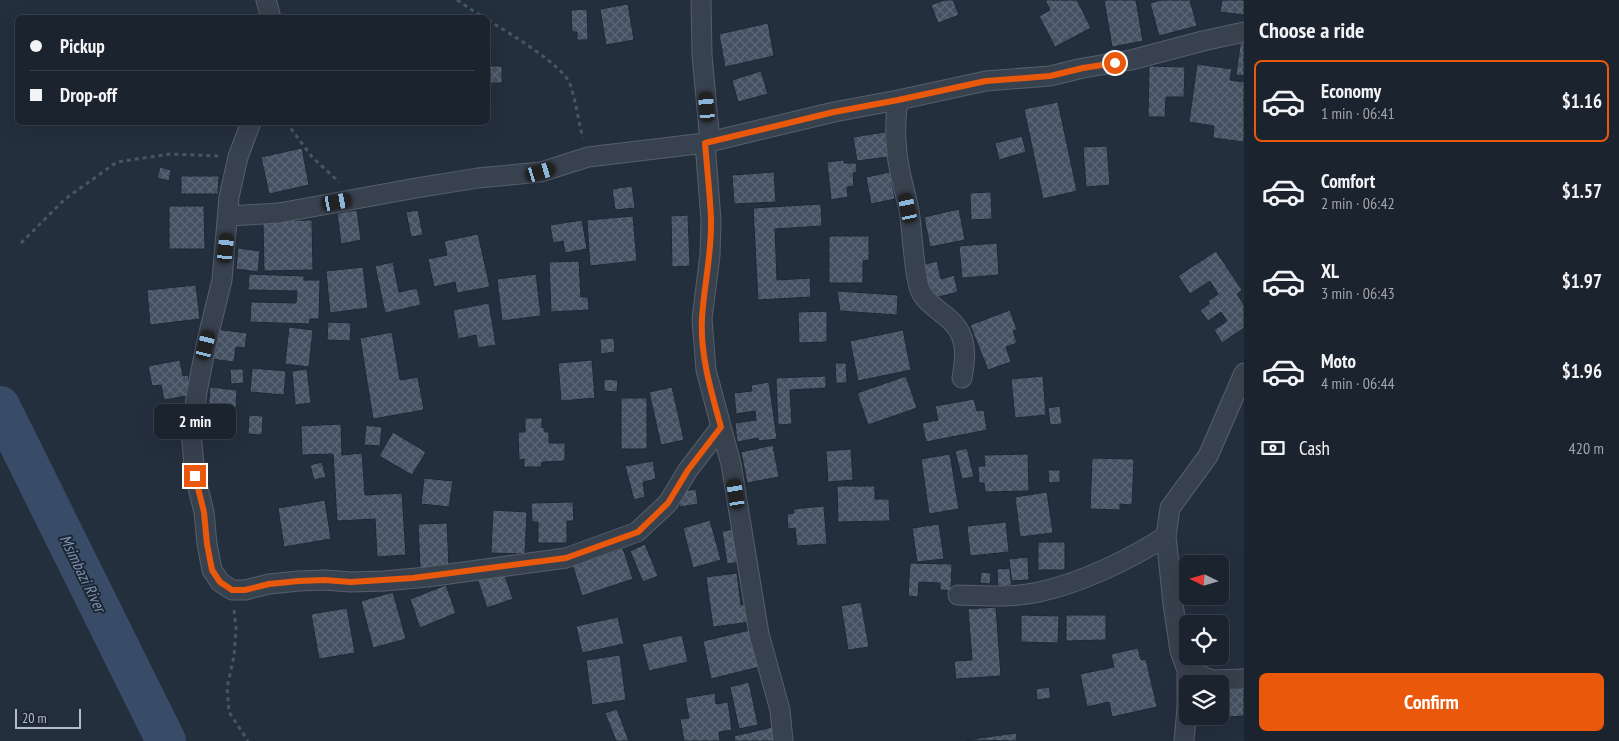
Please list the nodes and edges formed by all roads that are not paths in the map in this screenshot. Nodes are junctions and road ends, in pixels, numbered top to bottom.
1 (266, 0) edge
2 (701, 0) edge
3 (270, 15) edge
4 (1244, 32) edge
5 (898, 100) junction
6 (250, 125) edge
7 (707, 142) junction
8 (229, 216) junction
9 (1244, 373) edge
10 (962, 378) dead end
11 (721, 427) junction
12 (1166, 536) junction
13 (958, 595) dead end
14 (1187, 670) junction
15 (1244, 679) edge
16 (783, 741) edge
17 (1184, 741) edge

1 - 3 street
2 - 7 street
4 - 5 street
5 - 7 street
5 - 10 street
6 - 8 street
7 - 8 street
7 - 11 street
8 - 11 street
9 - 12 street
11 - 16 street
12 - 13 street
12 - 14 street
14 - 15 street
14 - 17 street

